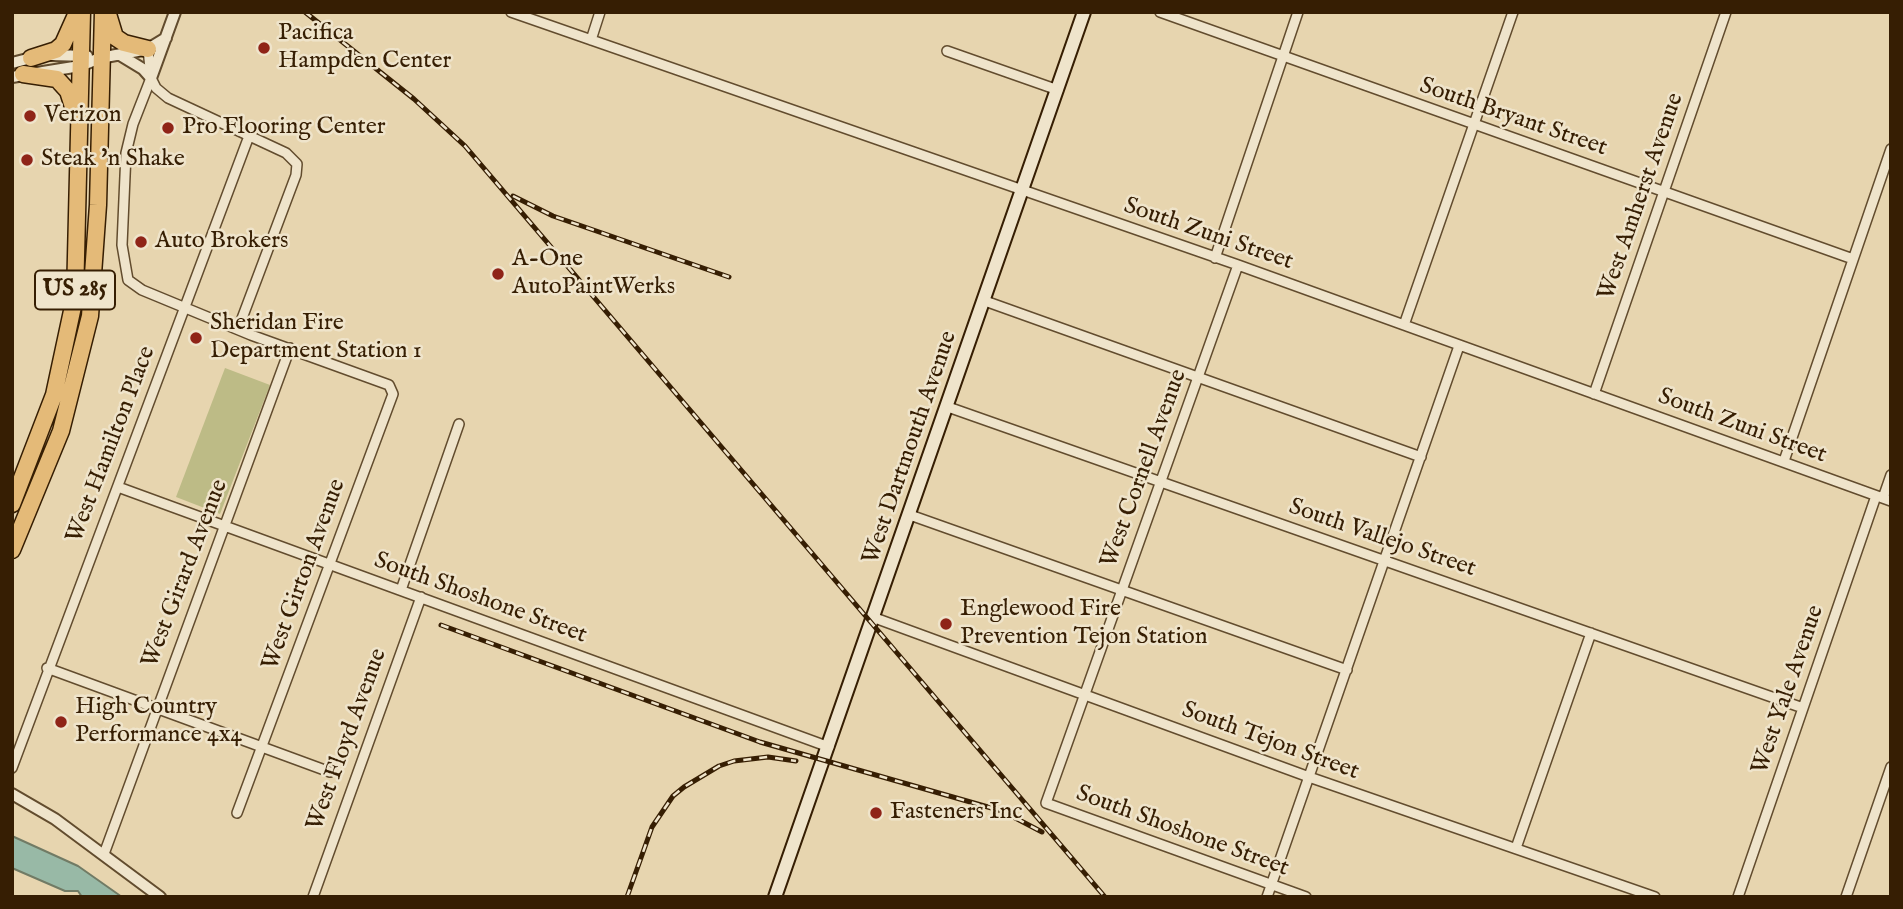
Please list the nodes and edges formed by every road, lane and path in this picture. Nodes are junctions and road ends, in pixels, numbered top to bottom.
1 (79, 12) edge
2 (105, 12) edge
3 (175, 12) edge
4 (511, 12) edge
5 (600, 12) edge
6 (1084, 12) edge
7 (1160, 12) edge
8 (1298, 12) edge
9 (1513, 12) edge
10 (1726, 12) edge
11 (166, 38) junction
12 (591, 40) junction
13 (148, 49) junction
14 (947, 51) dead end
15 (120, 55) junction
16 (1283, 57) junction
17 (31, 58) junction
18 (100, 58) junction
19 (80, 60) junction
20 (16, 72) edge
21 (151, 78) junction
22 (1058, 90) junction
23 (1475, 125) junction
24 (249, 136) junction
25 (1891, 149) edge
26 (79, 155) junction
27 (1023, 191) junction
28 (1665, 191) junction
29 (1215, 258) junction
30 (1853, 259) junction
31 (1238, 265) junction
32 (985, 301) junction
33 (185, 307) junction
34 (1404, 325) junction
35 (238, 329) junction
36 (1460, 346) junction
37 (290, 348) junction
38 (1198, 377) junction
39 (1594, 394) junction
40 (948, 407) junction
41 (459, 424) dead end
42 (1421, 457) junction
43 (1784, 461) junction
44 (1891, 475) edge
45 (1160, 482) junction
46 (118, 487) junction
47 (1883, 498) edge
48 (12, 504) edge
49 (910, 515) junction
50 (225, 526) junction
51 (12, 550) edge
52 (1385, 561) junction
53 (330, 564) junction
54 (401, 590) junction
55 (1122, 590) junction
56 (421, 597) junction
57 (875, 618) junction
58 (1591, 633) junction
59 (47, 668) junction
60 (1347, 670) junction
61 (1084, 695) junction
62 (156, 708) junction
63 (1803, 708) junction
64 (261, 747) junction
65 (829, 747) junction
66 (1891, 767) edge
67 (12, 768) edge
68 (330, 772) dead end
69 (1309, 777) junction
70 (12, 794) edge
71 (1046, 803) joint
72 (237, 813) dead end
73 (1516, 848) junction
74 (104, 854) junction
75 (1272, 885) junction
76 (160, 897) edge
77 (313, 897) edge
78 (775, 897) edge
79 (1267, 897) edge
80 (1306, 897) edge
81 (1655, 897) edge
82 (1738, 897) edge
83 (1846, 897) edge

1 - 17 highway
1 - 19 highway, US 285
2 - 13 highway
2 - 18 highway, US 285
3 - 11 street
4 - 12 street, South Zuni Street
5 - 12 street
6 - 22 main road, West Dartmouth Avenue
7 - 16 street, South Bryant Street
8 - 16 street
9 - 23 street
10 - 28 street, West Amherst Avenue
11 - 13 street
11 - 21 street
12 - 27 street, South Zuni Street
13 - 15 street
13 - 21 street
14 - 22 street
15 - 18 street
15 - 21 street
16 - 23 street, South Bryant Street
16 - 29 street
17 - 19 street
17 - 20 street
18 - 19 street
18 - 51 highway, US 285
19 - 20 street
19 - 26 highway, US 285
20 - 26 highway
21 - 24 street
21 - 33 street
22 - 27 main road, West Dartmouth Avenue
23 - 28 street, South Bryant Street
23 - 34 street
24 - 33 street, West Hamilton Place
24 - 35 street
25 - 30 street
26 - 48 highway, US 285
27 - 29 street, South Zuni Street
27 - 32 main road, West Dartmouth Avenue
28 - 30 street, South Bryant Street
28 - 39 street, West Amherst Avenue
29 - 31 street, South Zuni Street
30 - 43 street
31 - 34 street, South Zuni Street
31 - 38 street, West Cornell Avenue
32 - 38 street
32 - 40 main road, West Dartmouth Avenue
33 - 35 street
33 - 46 street, West Hamilton Place
34 - 36 street, South Zuni Street
35 - 37 street
36 - 39 street, South Zuni Street
36 - 42 street
37 - 50 street, West Girard Avenue
37 - 53 street, West Girton Avenue
38 - 42 street
38 - 45 street, West Cornell Avenue
39 - 43 street, South Zuni Street
40 - 45 street, South Vallejo Street
40 - 49 main road, West Dartmouth Avenue
41 - 54 street
42 - 52 street
43 - 47 street, South Zuni Street
44 - 47 street, West Yale Avenue
45 - 52 street, South Vallejo Street
45 - 55 street, West Cornell Avenue
46 - 50 street, South Shoshone Street
46 - 59 street, West Hamilton Place
47 - 63 street, West Yale Avenue
49 - 55 street
49 - 57 main road, West Dartmouth Avenue
50 - 53 street, South Shoshone Street
50 - 62 street, West Girard Avenue
52 - 58 street, South Vallejo Street
52 - 60 street
53 - 54 street, South Shoshone Street
53 - 64 street, West Girton Avenue
54 - 56 street, South Shoshone Street
55 - 60 street
55 - 61 street, West Cornell Avenue
56 - 65 street, South Shoshone Street
56 - 77 street, West Floyd Avenue
57 - 61 street, South Tejon Street
57 - 65 main road, West Dartmouth Avenue
58 - 63 street, South Vallejo Street
58 - 73 street
59 - 62 street
59 - 67 street, West Hamilton Place
60 - 69 street
61 - 69 street, South Tejon Street
61 - 71 street, West Cornell Avenue
62 - 64 street
62 - 74 street, West Girard Avenue
63 - 82 street, West Yale Avenue
64 - 68 street
64 - 72 street, West Girton Avenue
65 - 78 main road, West Dartmouth Avenue
66 - 83 street
69 - 73 street, South Tejon Street
69 - 75 street
70 - 74 street
71 - 75 street, South Shoshone Street
73 - 81 street, South Tejon Street
74 - 76 street
75 - 79 street
75 - 80 street, South Shoshone Street

